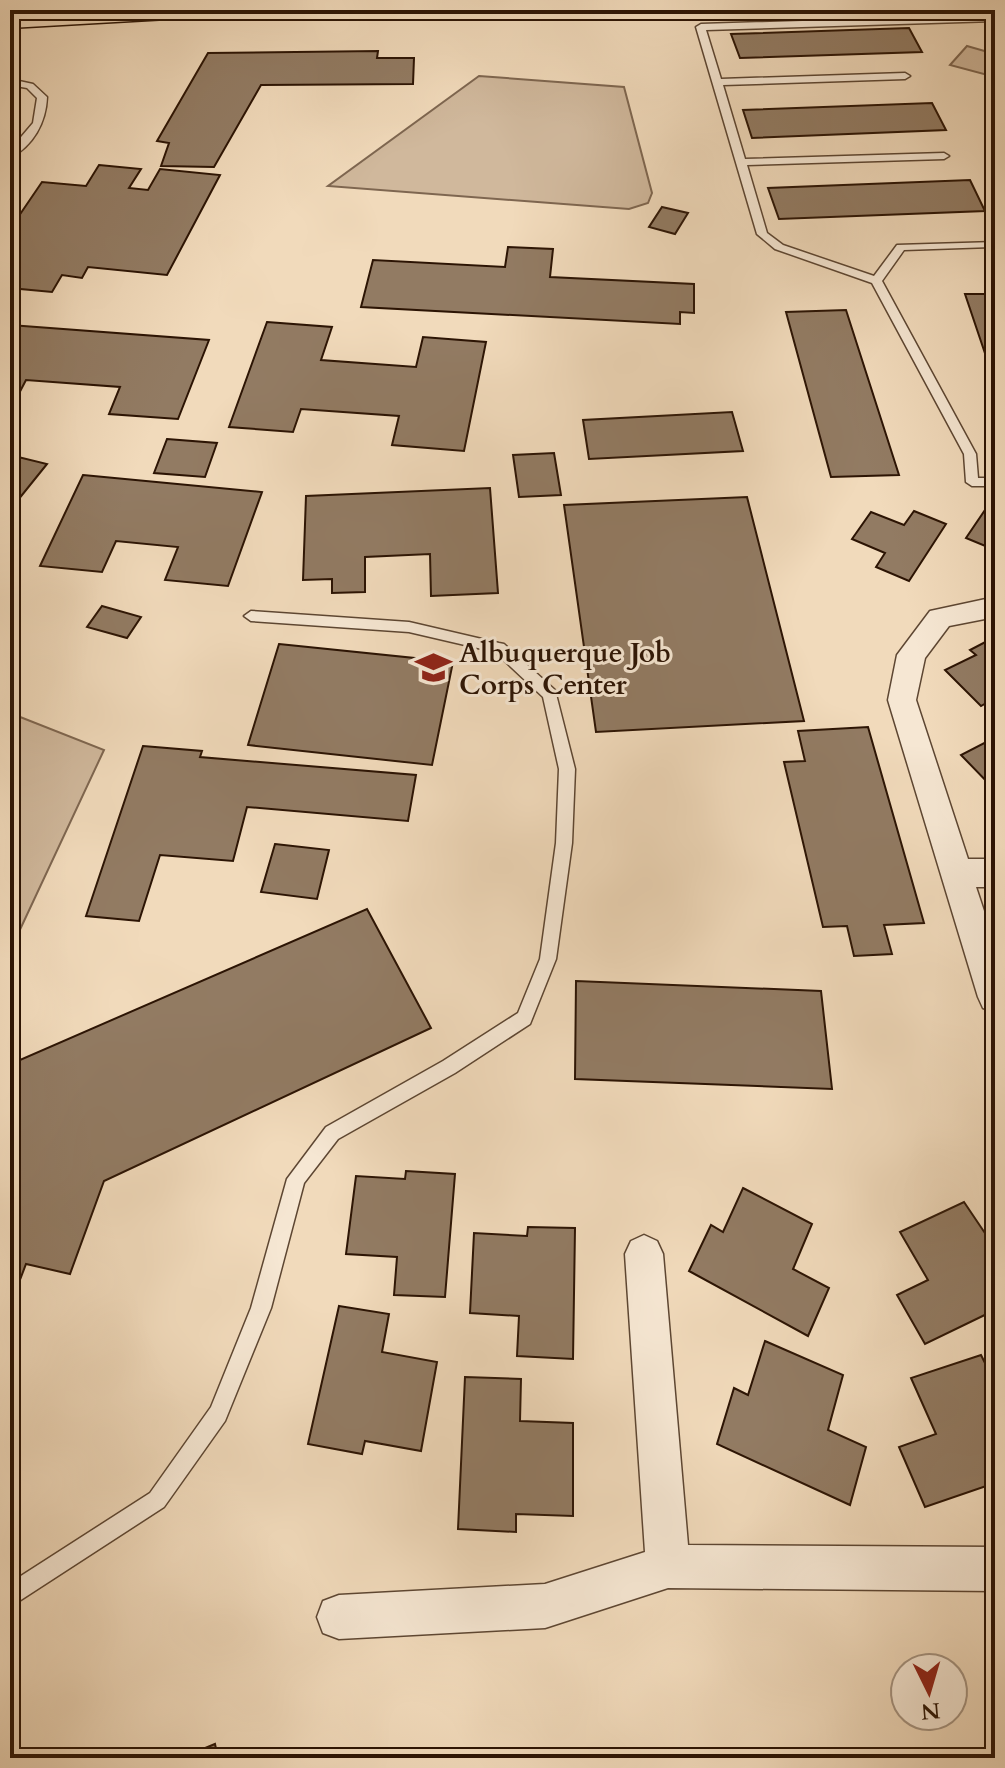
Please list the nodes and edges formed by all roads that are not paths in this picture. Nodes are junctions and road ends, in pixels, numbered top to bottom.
1 (203, 10) edge
2 (995, 18) edge
3 (10, 21) edge
4 (905, 76) dead end
5 (10, 82) edge
6 (717, 82) junction
7 (10, 155) edge
8 (944, 156) dead end
9 (742, 162) junction
10 (992, 244) dead end
11 (876, 281) junction
12 (995, 482) edge
13 (995, 607) edge
14 (251, 616) dead end
15 (956, 873) junction
16 (995, 873) edge
17 (995, 997) edge
18 (644, 1254) dead end
19 (668, 1566) junction
20 (995, 1569) edge
21 (10, 1596) edge
22 (339, 1617) dead end

1 - 3 highway
2 - 6 lane
4 - 6 lane
5 - 7 lane
6 - 9 lane
8 - 9 lane
9 - 11 lane
10 - 11 lane
11 - 12 lane
13 - 15 street
14 - 21 lane
15 - 16 street
15 - 17 street
18 - 19 street
19 - 20 street
19 - 22 street

